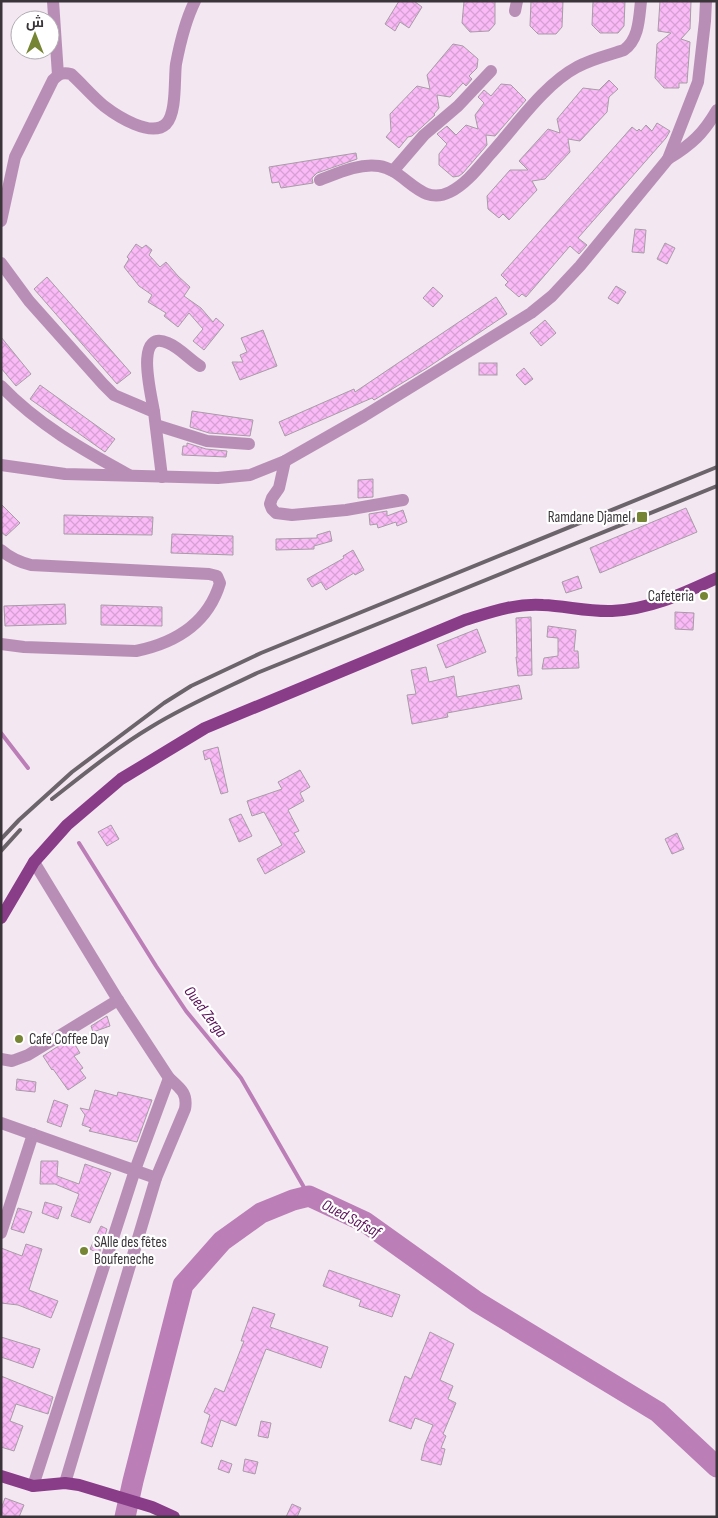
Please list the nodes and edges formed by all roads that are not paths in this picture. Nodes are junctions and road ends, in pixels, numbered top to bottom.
1 (52, 1) edge
2 (196, 1) edge
3 (641, 1) edge
4 (706, 1) edge
5 (491, 71) dead end
6 (58, 75) junction
7 (717, 110) edge
8 (668, 158) junction
9 (393, 171) junction
10 (320, 180) dead end
11 (1, 221) edge
12 (1, 263) edge
13 (200, 366) dead end
14 (1, 386) edge
15 (154, 412) junction
16 (156, 425) junction
17 (250, 444) dead end
18 (285, 462) junction
19 (1, 465) edge
20 (131, 477) junction
21 (162, 477) junction
22 (403, 500) dead end
23 (1, 550) edge
24 (717, 578) edge
25 (1, 644) edge
26 (34, 862) junction
27 (1, 918) edge
28 (118, 1000) junction
29 (1, 1059) edge
30 (169, 1078) junction
31 (1, 1123) edge
32 (33, 1134) junction
33 (135, 1170) junction
34 (156, 1178) junction
35 (1, 1233) edge
36 (1, 1476) edge
37 (65, 1483) junction
38 (33, 1486) junction
39 (174, 1517) edge

1 - 6 street
2 - 6 street
3 - 9 street
4 - 8 street
5 - 9 street
6 - 11 street
7 - 8 street
8 - 18 street
9 - 10 street
12 - 15 street
13 - 15 street
14 - 20 street
15 - 16 street
16 - 17 street
16 - 21 street
18 - 21 street
18 - 22 street
19 - 20 street
20 - 21 street
23 - 25 street
24 - 26 main road
26 - 27 main road
26 - 28 street
28 - 29 street
28 - 30 street
30 - 33 street
30 - 34 street
31 - 32 street
32 - 33 street
32 - 35 street
33 - 34 street
33 - 38 street
34 - 37 street
36 - 38 main road
37 - 38 main road
37 - 39 main road

